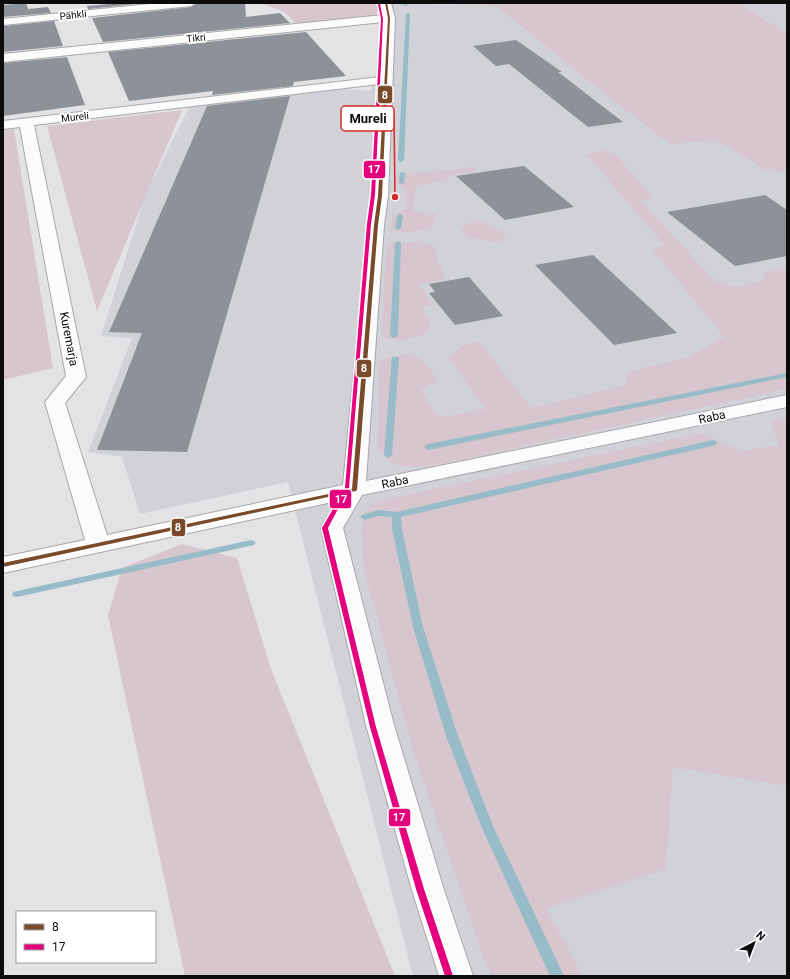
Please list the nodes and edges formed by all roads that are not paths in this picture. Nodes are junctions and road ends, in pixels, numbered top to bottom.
1 (191, 3) edge
2 (388, 11) edge
3 (3, 22) edge
4 (3, 58) edge
5 (385, 80) junction
6 (26, 122) junction
7 (3, 125) edge
8 (787, 402) edge
9 (354, 490) junction
10 (98, 545) junction
11 (3, 565) edge
12 (456, 976) edge

1 - 3 street, Pähkli
2 - 4 street, Tikri
2 - 5 street
5 - 6 street, Mureli
5 - 9 street
6 - 7 street, Mureli
6 - 10 street, Kuremarja
8 - 9 street, Raba
9 - 10 street, Raba
9 - 12 street
10 - 11 street, Raba

